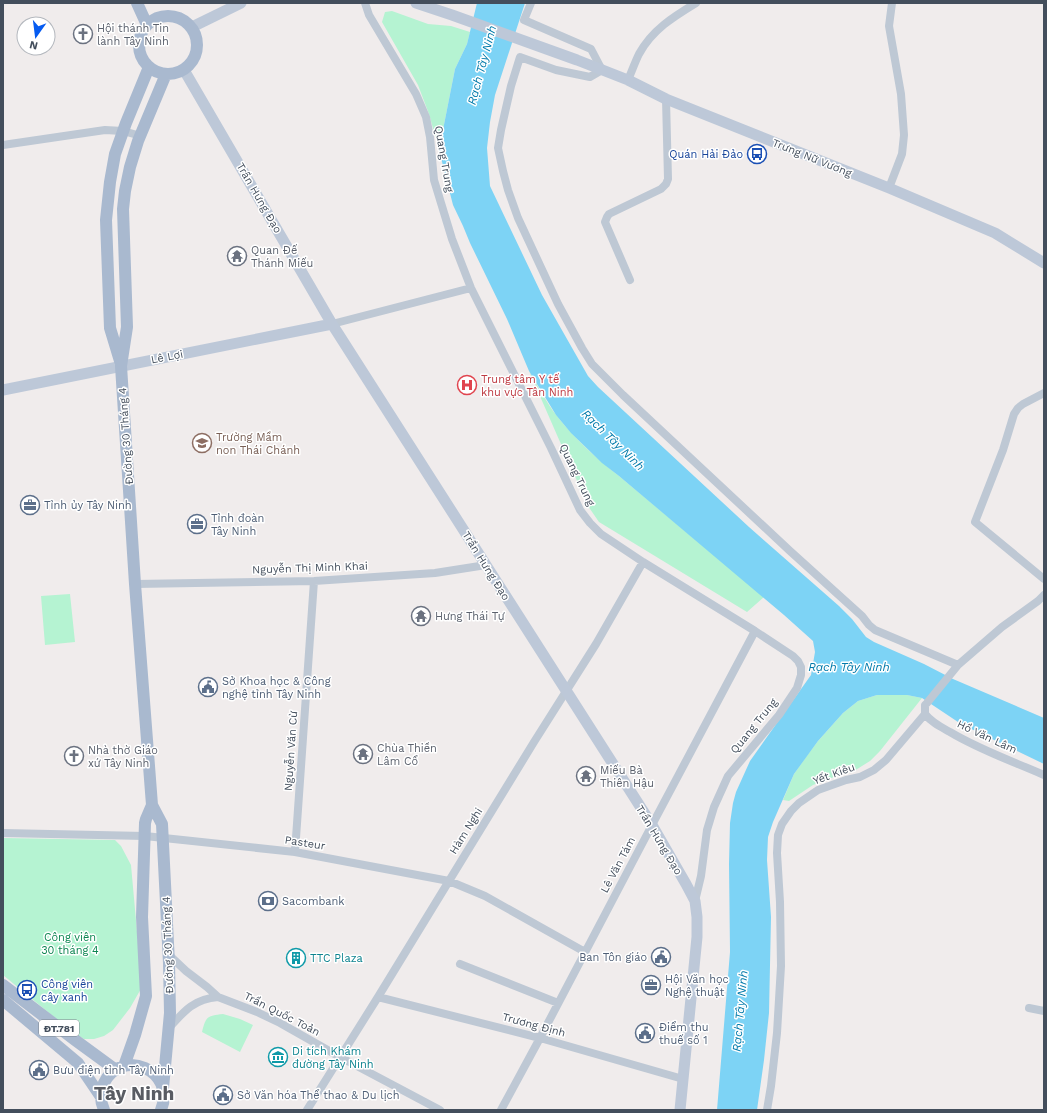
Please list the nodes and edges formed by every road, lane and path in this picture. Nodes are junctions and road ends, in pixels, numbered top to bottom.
1 (137, 3) edge
2 (240, 3) edge
3 (365, 3) edge
4 (416, 3) edge
5 (532, 3) edge
6 (696, 3) edge
7 (892, 3) edge
8 (147, 25) junction
9 (192, 27) junction
10 (149, 67) junction
11 (184, 70) junction
12 (602, 70) junction
13 (166, 74) junction
14 (628, 80) junction
15 (666, 99) junction
16 (124, 131) junction
17 (141, 136) junction
18 (3, 145) edge
19 (889, 188) junction
20 (1044, 263) edge
21 (630, 280) dead end
22 (471, 288) junction
23 (332, 324) junction
24 (121, 366) junction
25 (3, 390) edge
26 (1044, 393) edge
27 (643, 562) junction
28 (486, 565) junction
29 (1044, 579) edge
30 (314, 581) junction
31 (135, 584) junction
32 (1044, 595) edge
33 (755, 631) junction
34 (958, 665) junction
35 (566, 692) junction
36 (925, 714) junction
37 (1044, 774) edge
38 (152, 805) junction
39 (652, 825) junction
40 (3, 833) edge
41 (145, 836) junction
42 (163, 838) junction
43 (295, 852) junction
44 (449, 881) junction
45 (695, 901) junction
46 (584, 952) junction
47 (169, 955) junction
48 (460, 964) dead end
49 (3, 985) edge
50 (218, 997) junction
51 (378, 997) junction
52 (3, 1000) edge
53 (558, 1003) junction
54 (1029, 1008) dead end
55 (1044, 1010) edge
56 (169, 1028) junction
57 (540, 1038) junction
58 (340, 1057) junction
59 (120, 1068) junction
60 (683, 1079) junction
61 (163, 1088) junction
62 (101, 1097) junction
63 (104, 1110) edge
64 (161, 1110) edge
65 (307, 1110) edge
66 (440, 1110) edge
67 (502, 1110) edge
68 (680, 1110) edge
69 (767, 1110) edge

1 - 8 main road
2 - 9 street
3 - 22 street, Quang Trung
4 - 12 street, Trưng Nữ Vương
5 - 12 street
6 - 14 street
7 - 19 street
8 - 9 main road
8 - 10 main road
9 - 11 main road
10 - 13 main road
10 - 16 main road
11 - 13 main road
11 - 23 street, Trần Hưng Đạo
12 - 14 street, Trưng Nữ Vương
12 - 34 street
13 - 17 main road, Đường 30 Tháng 4
14 - 15 street, Trưng Nữ Vương
15 - 19 street, Trưng Nữ Vương
15 - 21 street
16 - 17 street
16 - 18 street
16 - 24 main road
17 - 24 main road, Đường 30 Tháng 4
19 - 20 street, Trưng Nữ Vương
22 - 23 street
22 - 27 street, Quang Trung
23 - 24 street, Lê Lợi
23 - 28 street, Trần Hưng Đạo
24 - 25 street, Lê Lợi
24 - 31 main road, Đường 30 Tháng 4
26 - 29 street
27 - 33 street, Quang Trung
27 - 35 street, Hàm Nghi
28 - 30 street, Nguyễn Thị Minh Khai
28 - 35 street, Trần Hưng Đạo
30 - 31 street, Nguyễn Thị Minh Khai
30 - 43 street, Nguyễn Văn Cừ
31 - 38 main road, Đường 30 Tháng 4
32 - 34 street, Yết Kiêu
33 - 39 street, Lê Văn Tám
33 - 45 street, Quang Trung
34 - 36 street, Yết Kiêu
35 - 39 street, Trần Hưng Đạo
35 - 44 street, Hàm Nghi
36 - 37 street, Hồ Văn Lâm
36 - 69 street, Yết Kiêu
38 - 41 main road, Đường 30 Tháng 4
38 - 42 main road, Đường 30 Tháng 4
39 - 45 street, Trần Hưng Đạo
39 - 46 street, Lê Văn Tám
40 - 41 street, Pasteur
41 - 42 street, Pasteur
41 - 59 main road, Đường 30 Tháng 4
42 - 43 street, Pasteur
42 - 47 main road, Đường 30 Tháng 4
43 - 44 street, Pasteur
44 - 46 street, Pasteur
44 - 51 street, Hàm Nghi
45 - 60 street, Trần Hưng Đạo
46 - 53 street, Lê Văn Tám
47 - 50 street, Trần Quốc Toản
47 - 56 main road, Đường 30 Tháng 4
48 - 53 street
49 - 59 main road, ĐT.781
50 - 56 street
50 - 58 street, Trần Quốc Toản
51 - 57 street, Trương Định
51 - 58 street, Hàm Nghi
52 - 62 main road, ĐT.781
53 - 57 street, Lê Văn Tám
54 - 55 street
56 - 61 main road, Đường 30 Tháng 4
57 - 60 street, Trương Định
57 - 67 street, Lê Văn Tám
58 - 65 street, Hàm Nghi
58 - 66 street, Trần Quốc Toản
59 - 61 main road
59 - 62 main road
60 - 68 street, Trần Hưng Đạo
61 - 64 main road, Đường 30 Tháng 4
62 - 63 main road

